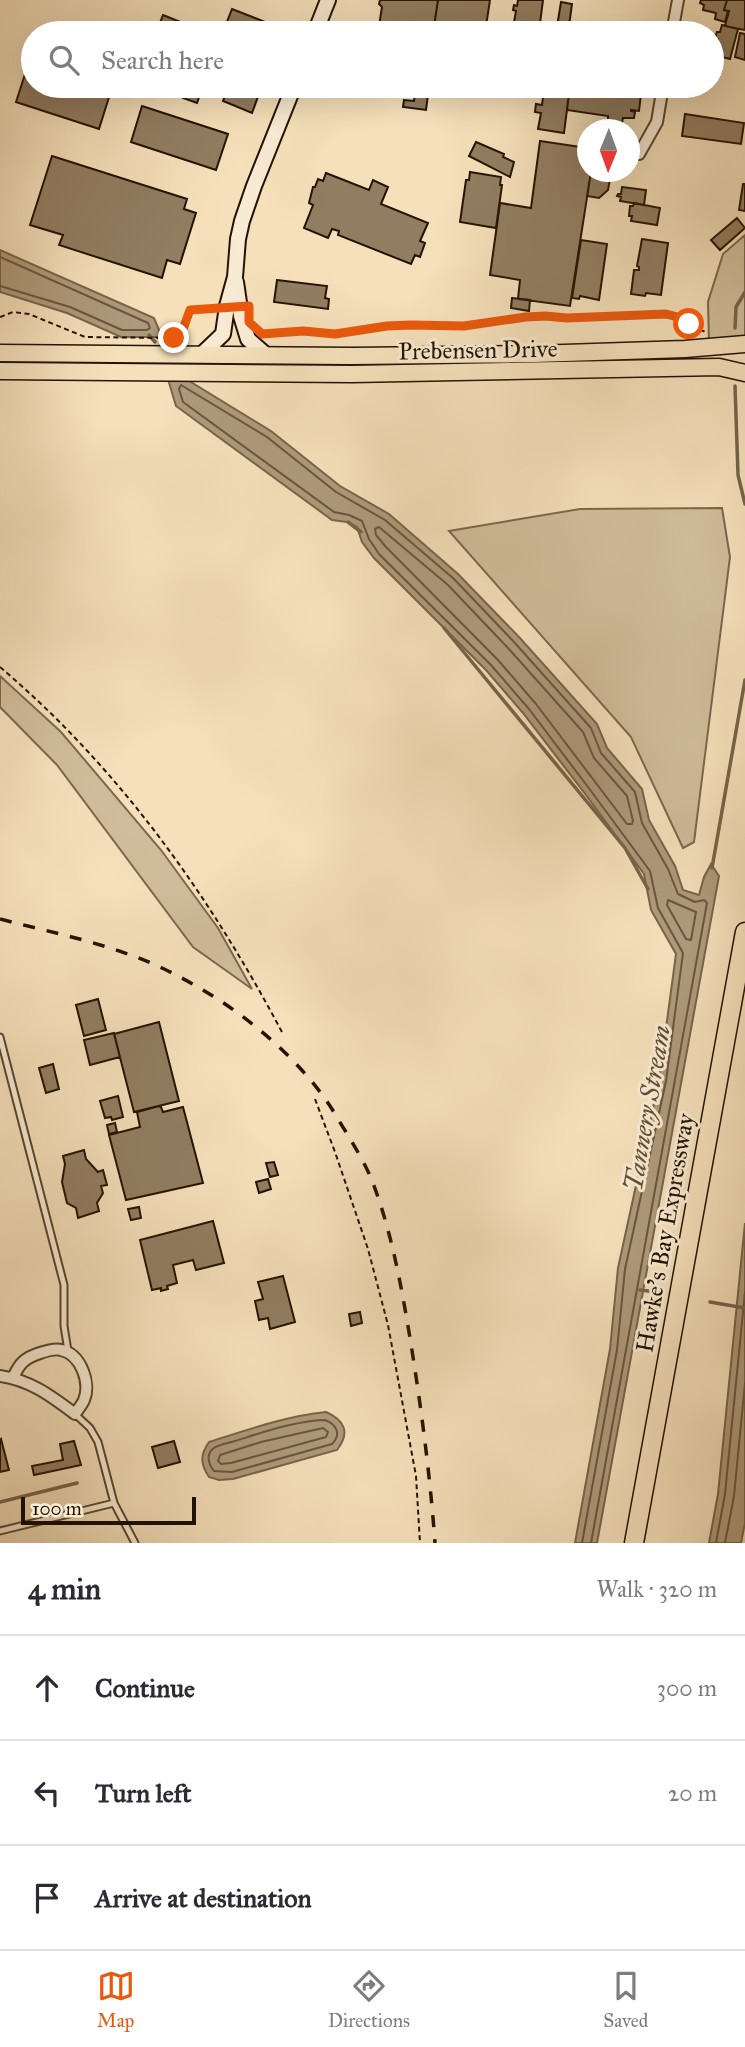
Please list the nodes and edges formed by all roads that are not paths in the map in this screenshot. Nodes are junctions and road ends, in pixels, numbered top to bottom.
1 (328, 0) edge
2 (678, 0) edge
3 (320, 21) edge
4 (674, 21) edge
5 (289, 98) edge
6 (661, 98) edge
7 (640, 153) edge
8 (235, 277) junction
9 (745, 344) edge
10 (0, 353) edge
11 (201, 355) junction
12 (266, 355) junction
13 (0, 371) edge
14 (745, 373) edge
15 (745, 932) edge
16 (745, 992) edge
17 (0, 1037) edge
18 (68, 1353) junction
19 (0, 1376) edge
20 (13, 1378) junction
21 (75, 1414) junction
22 (114, 1503) junction
23 (0, 1531) edge
24 (135, 1543) edge
25 (634, 1543) edge
26 (645, 1543) edge

1 - 3 main road
2 - 4 street
5 - 8 main road
6 - 7 street
8 - 11 main road
8 - 12 main road
9 - 12 main road, Prebensen Drive
10 - 11 main road, Prebensen Drive
11 - 12 main road, Prebensen Drive
13 - 14 main road, Prebensen Drive
15 - 25 highway, Hawke's Bay Expressway
16 - 26 highway, Hawke's Bay Expressway
17 - 18 lane
18 - 20 street
18 - 21 street
19 - 20 street
20 - 21 street
21 - 22 lane
22 - 23 lane
22 - 24 lane

